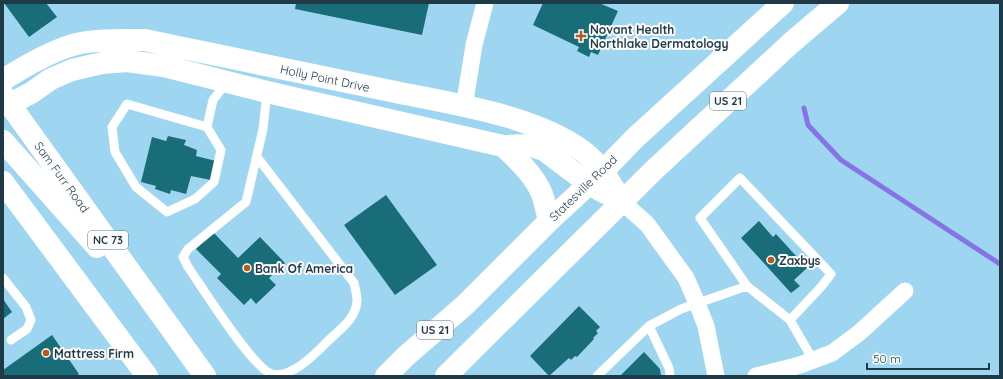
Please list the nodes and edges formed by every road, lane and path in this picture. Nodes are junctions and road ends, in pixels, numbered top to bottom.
1 (484, 3) edge
2 (783, 3) edge
3 (838, 3) edge
4 (3, 80) edge
5 (227, 82) junction
6 (267, 92) junction
7 (5, 100) edge
8 (464, 107) junction
9 (206, 127) junction
10 (3, 141) edge
11 (503, 146) junction
12 (257, 157) junction
13 (596, 177) junction
14 (3, 182) edge
15 (622, 202) junction
16 (549, 221) junction
17 (3, 278) edge
18 (747, 286) junction
19 (906, 291) dead end
20 (697, 303) junction
21 (790, 320) junction
22 (649, 326) junction
23 (174, 333) junction
24 (11, 340) dead end
25 (813, 360) junction
26 (147, 376) edge
27 (205, 376) edge
28 (386, 376) edge
29 (446, 376) edge
30 (597, 376) edge
31 (670, 376) edge
32 (716, 376) edge
33 (756, 376) edge

1 - 8 street
2 - 13 main road, Statesville Road / US 21
3 - 15 main road, US 21
4 - 8 main road, Holly Point Drive
5 - 6 main road, Holly Point Drive
5 - 7 main road, Holly Point Drive
5 - 9 lane
6 - 8 main road
6 - 11 main road, Holly Point Drive
6 - 12 lane
7 - 23 main road, Sam Furr Road / NC 73
8 - 13 main road, Holly Point Drive
9 - 9 lane
10 - 23 main road
11 - 13 main road, Holly Point Drive
11 - 16 main road
12 - 12 lane
13 - 15 main road, Holly Point Drive
13 - 16 main road, Statesville Road / US 21
14 - 26 main road
15 - 20 street, Holly Point Drive
15 - 29 main road, US 21
16 - 28 main road, Statesville Road / US 21
17 - 24 lane
18 - 20 lane
18 - 21 lane
18 - 21 lane
19 - 25 street
20 - 22 lane
20 - 32 street, Holly Point Drive
21 - 25 lane
22 - 30 lane
22 - 31 lane
23 - 27 main road, Sam Furr Road / NC 73
25 - 33 street

